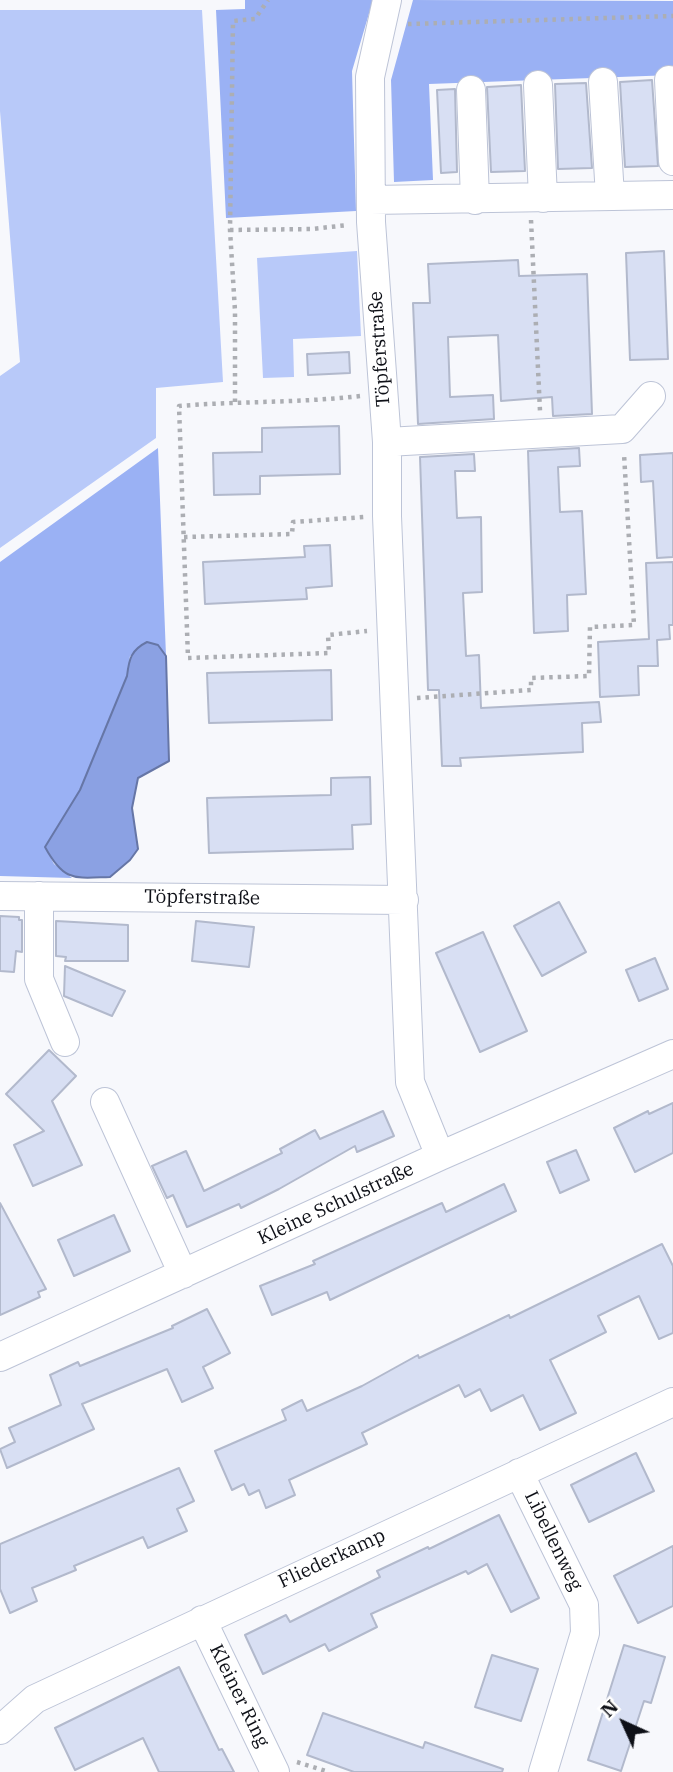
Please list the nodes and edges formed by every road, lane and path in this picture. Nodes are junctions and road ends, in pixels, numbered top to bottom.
1 (268, 0) edge
2 (384, 13) edge
3 (673, 16) edge
4 (669, 80) dead end
5 (603, 82) dead end
6 (538, 85) dead end
7 (471, 90) dead end
8 (673, 161) edge
9 (673, 195) edge
10 (610, 196) junction
11 (537, 198) junction
12 (475, 200) junction
13 (371, 211) junction
14 (230, 230) junction
15 (383, 393) junction
16 (651, 396) dead end
17 (235, 402) junction
18 (622, 429) junction
19 (541, 433) junction
20 (387, 442) junction
21 (387, 516) junction
22 (184, 537) junction
23 (393, 629) junction
24 (394, 700) junction
25 (0, 896) edge
26 (39, 897) junction
27 (404, 900) junction
28 (65, 1042) dead end
29 (673, 1054) edge
30 (105, 1102) dead end
31 (440, 1156) junction
32 (183, 1274) junction
33 (0, 1357) edge
34 (673, 1402) edge
35 (519, 1473) junction
36 (202, 1620) junction
37 (0, 1730) edge
38 (275, 1772) edge
39 (543, 1772) edge

1 - 14 path
2 - 3 path
2 - 13 street, Töpferstraße
4 - 8 street
5 - 10 street
6 - 11 street
7 - 12 street
9 - 10 street
10 - 11 street
11 - 12 street
11 - 19 path
12 - 13 street
13 - 14 path
13 - 15 street, Töpferstraße
14 - 17 path
15 - 17 path
15 - 20 street, Töpferstraße
16 - 18 street
17 - 22 path
18 - 19 street
18 - 24 path
19 - 20 street
20 - 21 street, Töpferstraße
21 - 22 path
21 - 23 street, Töpferstraße
22 - 23 path
23 - 24 street, Töpferstraße
24 - 27 street, Töpferstraße
25 - 26 street, Töpferstraße
26 - 27 street, Töpferstraße
26 - 28 street
27 - 31 street, Töpferstraße
29 - 31 street, Kleine Schulstraße
30 - 32 street
31 - 32 street, Kleine Schulstraße
32 - 33 street, Kleine Schulstraße
34 - 35 street, Fliederkamp
35 - 36 street, Fliederkamp
35 - 39 street, Libellenweg
36 - 37 street, Fliederkamp
36 - 38 street, Kleiner Ring

